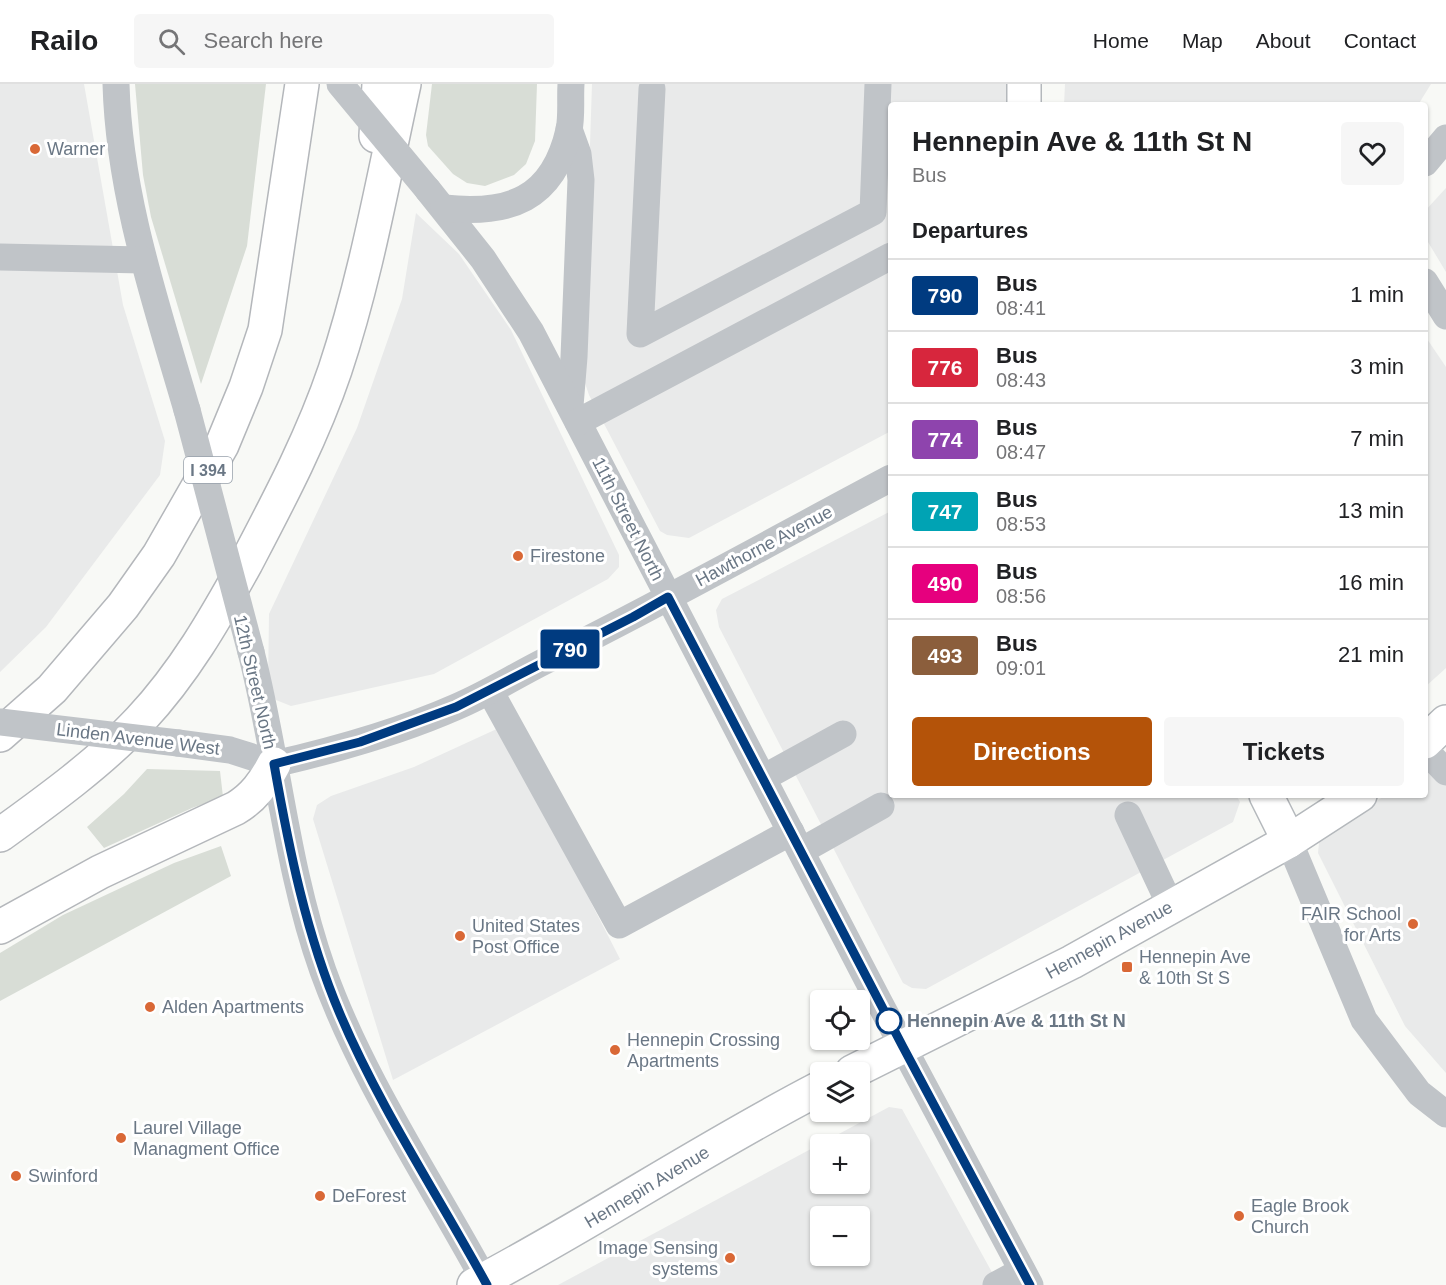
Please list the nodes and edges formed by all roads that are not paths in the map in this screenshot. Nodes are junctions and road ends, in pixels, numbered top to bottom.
1 (117, 84) edge
2 (294, 84) edge
3 (302, 84) edge
4 (340, 84) edge
5 (379, 84) edge
6 (404, 84) edge
7 (571, 84) edge
8 (878, 84) edge
9 (1024, 84) edge
10 (651, 89) dead end
11 (1024, 102) edge
12 (569, 129) junction
13 (1446, 139) edge
14 (294, 143) junction
15 (1428, 160) edge
16 (436, 199) junction
17 (0, 257) edge
18 (888, 257) edge
19 (144, 260) junction
20 (1428, 286) edge
21 (357, 295) junction
22 (1444, 308) edge
23 (574, 414) junction
24 (888, 480) edge
25 (668, 597) junction
26 (490, 691) junction
27 (0, 722) edge
28 (1446, 722) edge
29 (843, 734) dead end
30 (0, 735) edge
31 (1428, 739) edge
32 (1428, 753) edge
33 (274, 764) junction
34 (1446, 772) edge
35 (763, 778) junction
36 (1268, 798) edge
37 (1354, 798) edge
38 (881, 806) dead end
39 (1128, 815) dead end
40 (0, 835) edge
41 (1289, 841) junction
42 (796, 842) junction
43 (1171, 907) junction
44 (0, 927) edge
45 (903, 1047) junction
46 (870, 1063) edge
47 (810, 1093) edge
48 (1446, 1114) edge
49 (1026, 1278) edge
50 (482, 1283) edge
51 (996, 1285) edge

1 - 19 street, 12th Street North
2 - 14 main road
3 - 14 main road, I 394
4 - 16 street, 11th Street North, bridge
5 - 21 main road
6 - 21 main road
7 - 12 street
8 - 10 street
9 - 11 main road
12 - 16 street
12 - 23 street
13 - 15 street
14 - 30 main road, I 394
16 - 23 street, 11th Street North
17 - 19 street
18 - 23 street
19 - 33 street, 12th Street North, bridge
20 - 22 street
21 - 40 main road
23 - 25 street, 11th Street North
24 - 25 street, Hawthorne Avenue
25 - 26 street, Hawthorne Avenue
25 - 35 street, 11th Street North
26 - 33 street, Hawthorne Avenue
26 - 42 street
27 - 33 street, Linden Avenue West, bridge
28 - 31 main road
29 - 35 street
32 - 34 street
33 - 44 main road
33 - 50 street, 12th Street North
35 - 42 street, 11th Street North
36 - 41 main road
37 - 41 main road, Hennepin Avenue
38 - 42 street
39 - 43 street
41 - 43 main road, Hennepin Avenue
41 - 48 street
42 - 45 street, 11th Street North
43 - 45 main road, Hennepin Avenue
45 - 46 main road, Hennepin Avenue
45 - 49 street, 11th Street North
47 - 50 main road, Hennepin Avenue
49 - 51 street

